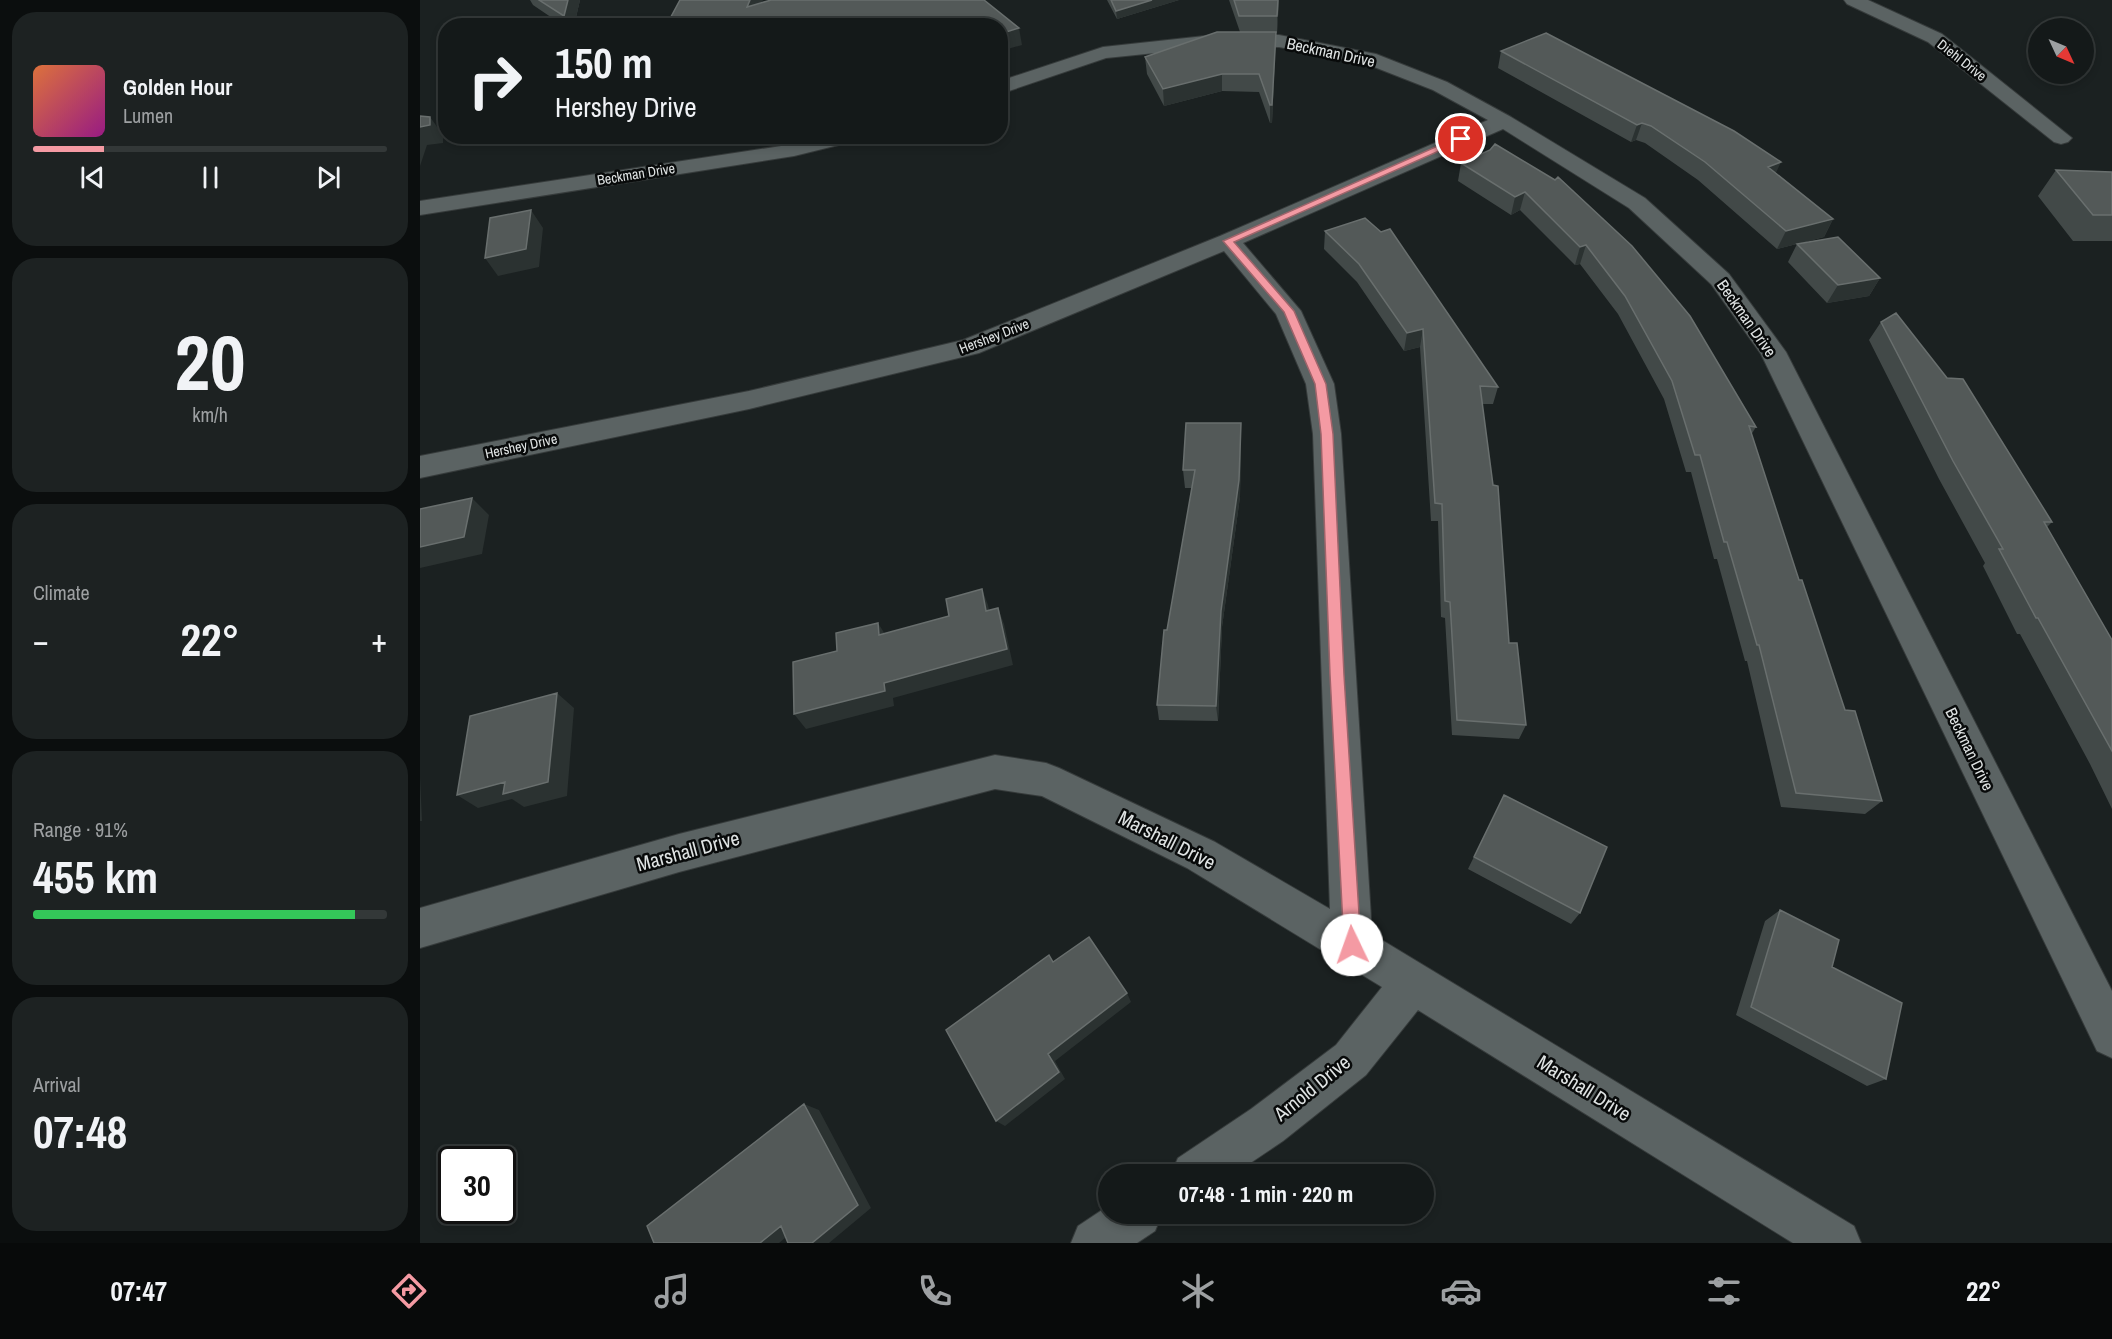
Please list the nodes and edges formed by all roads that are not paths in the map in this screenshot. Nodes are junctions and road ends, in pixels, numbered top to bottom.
1 (1853, 0) edge
2 (1008, 85) edge
3 (1504, 121) junction
4 (2061, 138) dead end
5 (819, 144) edge
6 (420, 208) edge
7 (1228, 241) junction
8 (420, 467) edge
9 (420, 928) edge
10 (1352, 945) junction
11 (1413, 983) junction
12 (2112, 1036) edge
13 (1209, 1164) edge
14 (1123, 1224) edge
15 (1095, 1243) edge
16 (1837, 1243) edge

1 - 4 street, Diehl Drive
2 - 3 street, Beckman Drive
3 - 7 street, Hershey Drive
3 - 12 street, Beckman Drive
5 - 6 street, Beckman Drive
7 - 8 street, Hershey Drive
7 - 10 street
9 - 10 street, Marshall Drive
10 - 11 street, Marshall Drive
11 - 13 street, Arnold Drive
11 - 16 street, Marshall Drive
14 - 15 street

